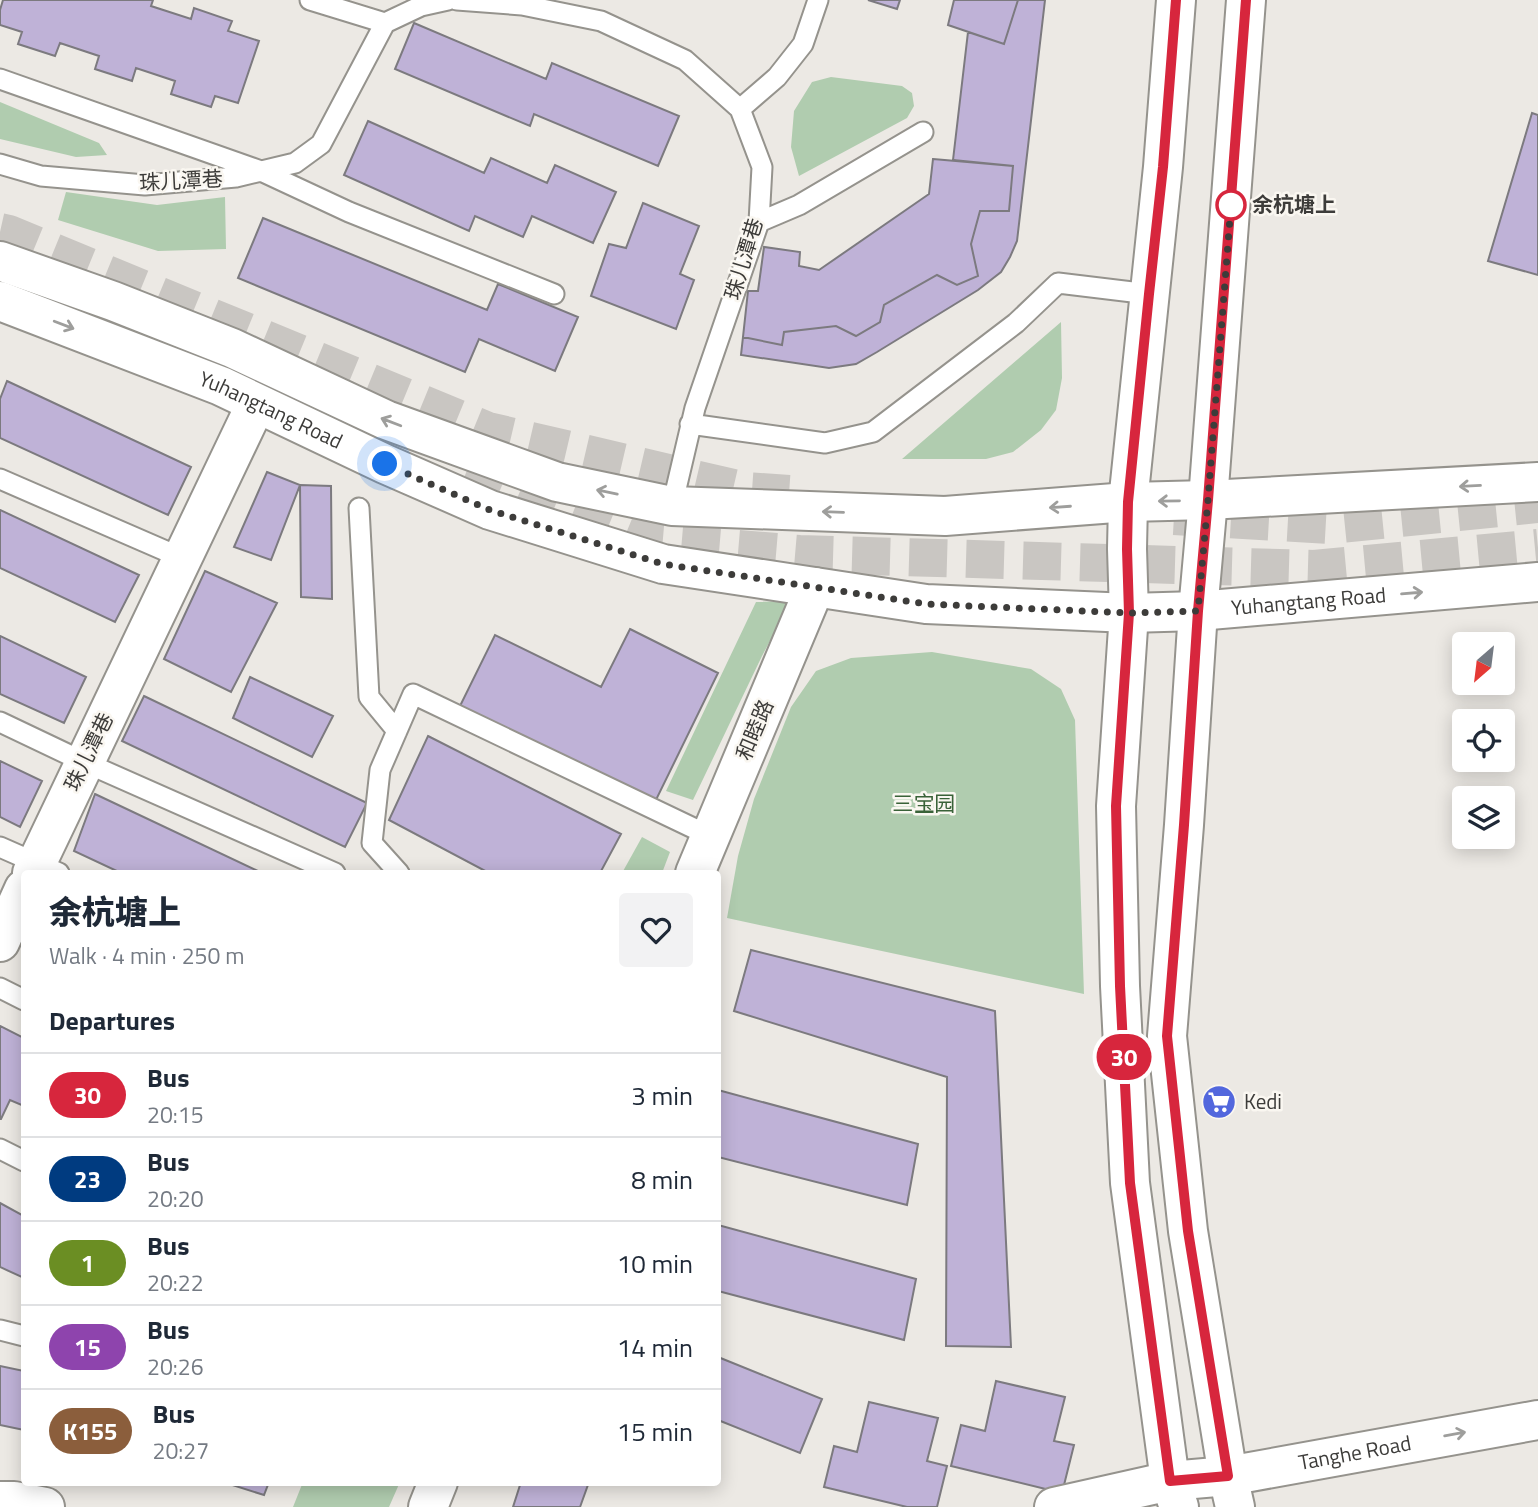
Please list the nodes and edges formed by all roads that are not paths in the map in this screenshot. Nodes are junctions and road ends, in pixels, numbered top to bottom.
1 (310, 0) edge
2 (448, 0) edge
3 (457, 0) edge
4 (818, 0) edge
5 (1176, 0) edge
6 (1247, 0) edge
7 (417, 3) edge
8 (385, 23) junction
9 (0, 79) edge
10 (740, 109) junction
11 (923, 132) dead end
12 (0, 164) edge
13 (261, 171) junction
14 (759, 222) junction
15 (0, 261) edge
16 (554, 294) dead end
17 (1149, 294) junction
18 (0, 301) edge
19 (256, 404) junction
20 (690, 424) junction
21 (0, 479) edge
22 (1538, 482) edge
23 (1208, 500) junction
24 (1128, 502) junction
25 (672, 506) junction
26 (359, 508) dead end
27 (182, 558) junction
28 (1538, 582) edge
29 (815, 587) junction
30 (1198, 611) junction
31 (1129, 613) junction
32 (0, 722) edge
33 (397, 731) junction
34 (84, 762) junction
35 (710, 836) junction
36 (0, 847) edge
37 (31, 870) edge
38 (40, 870) edge
39 (328, 870) edge
40 (396, 870) edge
41 (696, 870) edge
42 (21, 905) edge
43 (0, 942) edge
44 (0, 988) edge
45 (21, 998) edge
46 (0, 1149) edge
47 (21, 1160) edge
48 (0, 1329) edge
49 (21, 1335) edge
50 (1538, 1420) edge
51 (437, 1486) edge
52 (1231, 1491) edge
53 (1175, 1494) edge
54 (0, 1500) edge
55 (44, 1507) edge
56 (428, 1507) edge
57 (1055, 1507) edge

1 - 8 lane
2 - 7 lane
3 - 10 lane, 珠儿潭巷
4 - 10 lane
5 - 17 main road
6 - 23 main road
7 - 8 lane
8 - 13 lane, 珠儿潭巷
9 - 13 lane
10 - 14 lane, 珠儿潭巷
11 - 14 lane
12 - 13 lane, 珠儿潭巷
13 - 16 lane
14 - 20 lane, 珠儿潭巷
25 -> 15 main road, Yuhangtang Road
17 - 20 lane
17 - 24 main road
18 -> 19 main road, Yuhangtang Road
19 - 27 main road, 珠儿潭巷
19 - 29 main road, Yuhangtang Road
20 - 25 lane, 珠儿潭巷
21 - 27 lane
22 -> 23 main road, Yuhangtang Road
23 -> 24 main road, Yuhangtang Road
23 - 30 main road
24 -> 25 main road, Yuhangtang Road
24 - 31 main road
26 - 33 lane
27 - 34 main road, 珠儿潭巷
30 -> 28 main road, Yuhangtang Road
29 - 31 main road, Yuhangtang Road
29 - 35 main road, 和睦路
30 - 31 main road, Yuhangtang Road
30 - 52 main road
31 - 53 main road
32 - 34 lane
33 - 35 lane
33 - 40 lane
34 - 38 main road, 珠儿潭巷
34 - 39 lane
35 - 41 main road, 和睦路
36 - 37 lane
42 - 43 main road, 珠儿潭巷
44 - 45 lane
46 - 47 lane
48 - 49 lane
52 -> 50 main road, Tanghe Road
51 - 56 main road
52 - 53 main road, Tanghe Road
53 - 57 main road, Tanghe Road
54 - 55 main road

